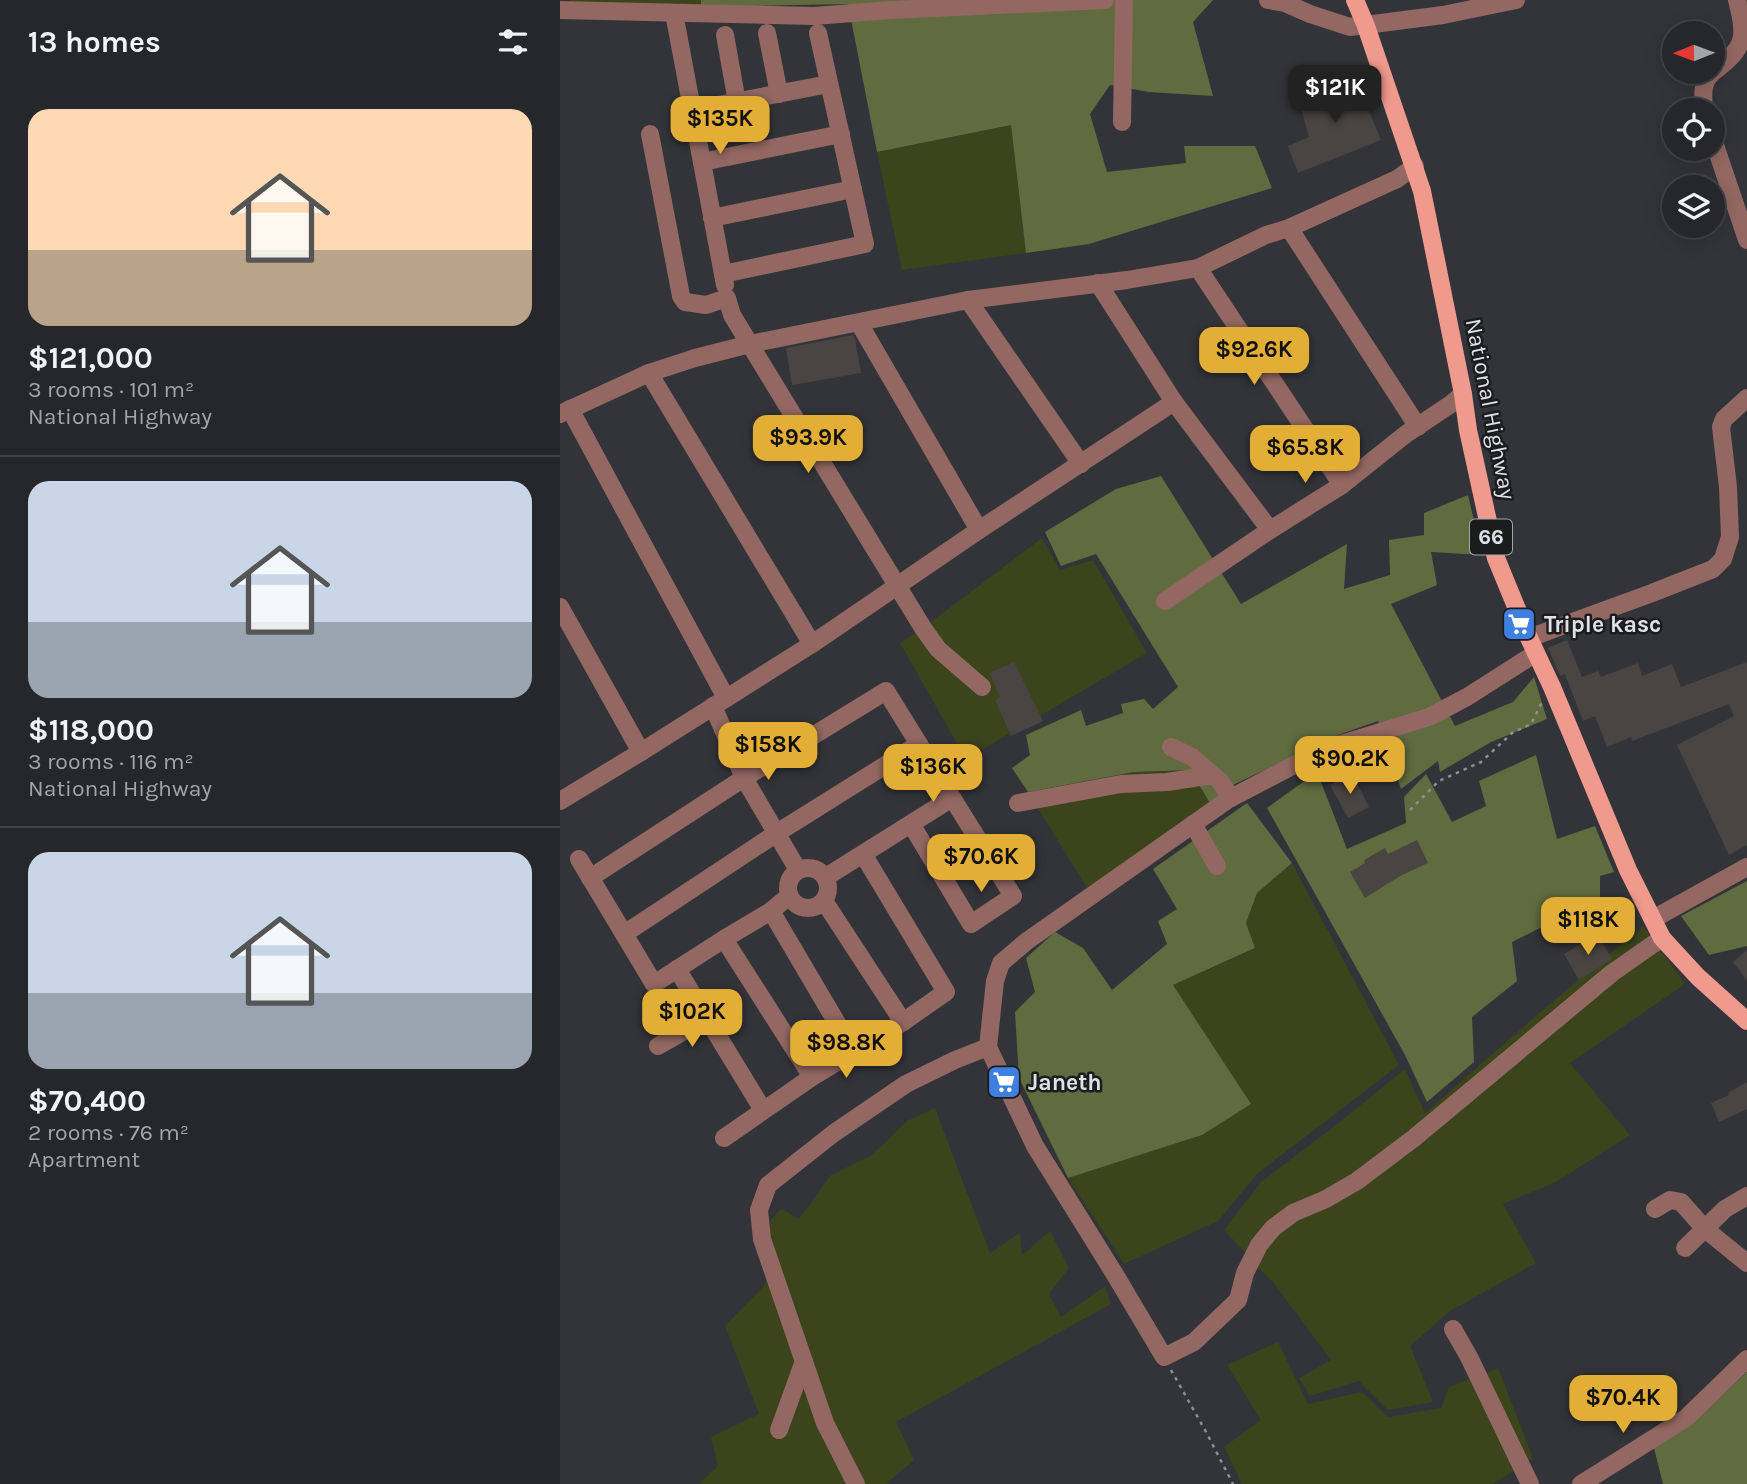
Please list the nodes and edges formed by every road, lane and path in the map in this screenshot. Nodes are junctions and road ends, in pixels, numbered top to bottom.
1 (1105, 0) edge
2 (1124, 0) edge
3 (1268, 0) edge
4 (1355, 0) edge
5 (1516, 0) edge
6 (1737, 0) edge
7 (800, 8) edge
8 (560, 10) edge
9 (674, 13) junction
10 (1366, 26) junction
11 (766, 33) dead end
12 (818, 33) dead end
13 (725, 35) dead end
14 (1726, 62) edge
15 (829, 84) junction
16 (779, 94) junction
17 (737, 102) junction
18 (692, 110) junction
19 (1122, 122) dead end
20 (650, 134) dead end
21 (841, 134) junction
22 (1720, 161) edge
23 (702, 162) junction
24 (1415, 166) junction
25 (853, 189) junction
26 (712, 218) junction
27 (1289, 228) junction
28 (1747, 240) edge
29 (1198, 268) junction
30 (723, 274) junction
31 (1098, 283) junction
32 (727, 298) junction
33 (968, 300) junction
34 (859, 323) junction
35 (750, 344) junction
36 (649, 373) junction
37 (1463, 394) junction
38 (1747, 398) edge
39 (1174, 401) junction
40 (565, 411) edge
41 (1418, 427) junction
42 (1081, 464) junction
43 (1342, 485) junction
44 (979, 530) junction
45 (1270, 530) junction
46 (899, 586) junction
47 (1165, 601) dead end
48 (560, 607) edge
49 (811, 644) junction
50 (1532, 645) junction
51 (1552, 687) junction
52 (982, 688) dead end
53 (720, 702) junction
54 (919, 744) junction
55 (1171, 747) dead end
56 (642, 752) junction
57 (1213, 775) junction
58 (744, 778) junction
59 (1231, 798) junction
60 (952, 799) junction
61 (560, 800) edge
62 (1018, 803) dead end
63 (1410, 810) dead end
64 (911, 824) junction
65 (1193, 824) junction
66 (777, 834) junction
67 (863, 854) junction
68 (579, 859) dead end
69 (1217, 866) dead end
70 (1747, 867) edge
71 (798, 870) junction
72 (826, 877) junction
73 (590, 878) junction
74 (789, 896) junction
75 (824, 901) junction
76 (771, 911) junction
77 (1653, 919) junction
78 (624, 933) junction
79 (1662, 938) junction
80 (724, 939) junction
81 (677, 969) junction
82 (707, 1018) junction
83 (1747, 1021) edge
84 (902, 1022) junction
85 (658, 1046) dead end
86 (988, 1047) junction
87 (854, 1052) junction
88 (813, 1077) junction
89 (764, 1110) junction
90 (724, 1138) dead end
91 (1747, 1196) edge
92 (1656, 1209) dead end
93 (1705, 1229) junction
94 (1685, 1248) dead end
95 (1747, 1263) edge
96 (1453, 1329) dead end
97 (1164, 1357) junction
98 (1747, 1359) edge
99 (804, 1361) junction
100 (779, 1430) dead end
101 (856, 1484) edge
102 (1233, 1484) edge
103 (1530, 1484) edge
104 (1581, 1484) edge

1 - 7 street
2 - 19 street
3 - 10 street
4 - 10 main road, National Highway / 66
5 - 10 street
6 - 14 street
7 - 9 street
8 - 9 street
9 - 18 street
10 - 24 main road, National Highway / 66
11 - 16 street
12 - 15 street
13 - 17 street
15 - 16 street
15 - 21 street
16 - 17 street
17 - 18 street
18 - 23 street
20 - 32 street
21 - 23 street
21 - 25 street
22 - 28 street
23 - 26 street
24 - 27 street
24 - 37 main road, National Highway / 66
25 - 26 street
25 - 30 street
26 - 30 street
27 - 29 street
27 - 41 street
29 - 31 street
29 - 43 street
30 - 32 street
31 - 33 street
31 - 39 street
32 - 35 street
33 - 34 street
33 - 42 street
34 - 35 street
34 - 44 street
35 - 36 street
35 - 46 street
36 - 40 street
36 - 49 street
37 - 41 street
37 - 50 main road, National Highway / 66
38 - 50 street
39 - 42 street
39 - 45 street
40 - 53 street
41 - 43 street
42 - 44 street
43 - 45 street
44 - 46 street
45 - 47 street
46 - 49 street
46 - 52 street
48 - 56 street
49 - 53 street
50 - 51 main road, National Highway / 66
50 - 59 street
51 - 63 path
51 - 77 main road, National Highway / 66
53 - 56 street
53 - 58 street
54 - 58 street
54 - 60 street
54 - 66 street
55 - 57 street
56 - 61 street
57 - 59 street
57 - 62 street
58 - 66 street
58 - 73 street
59 - 65 street
60 - 64 street
60 - 64 street
64 - 67 street
65 - 69 street
65 - 86 street
66 - 71 street
66 - 78 street
67 - 72 street
67 - 84 street
68 - 73 street
70 - 77 street
71 - 72 street
71 - 74 street
72 - 75 street
73 - 78 street
74 - 75 street
74 - 76 street
75 - 84 street
76 - 80 street
76 - 87 street
77 - 79 main road, National Highway / 66
78 - 81 street
79 - 83 main road, National Highway / 66
79 - 97 street
80 - 81 street
80 - 88 street
81 - 82 street
82 - 85 street
82 - 89 street
84 - 87 street
86 - 97 street
86 - 99 street
87 - 88 street
88 - 89 street
89 - 90 street
91 - 93 street
92 - 93 street
93 - 94 street
93 - 95 street
96 - 103 street
97 - 102 path
98 - 104 street
99 - 100 street
99 - 101 street

